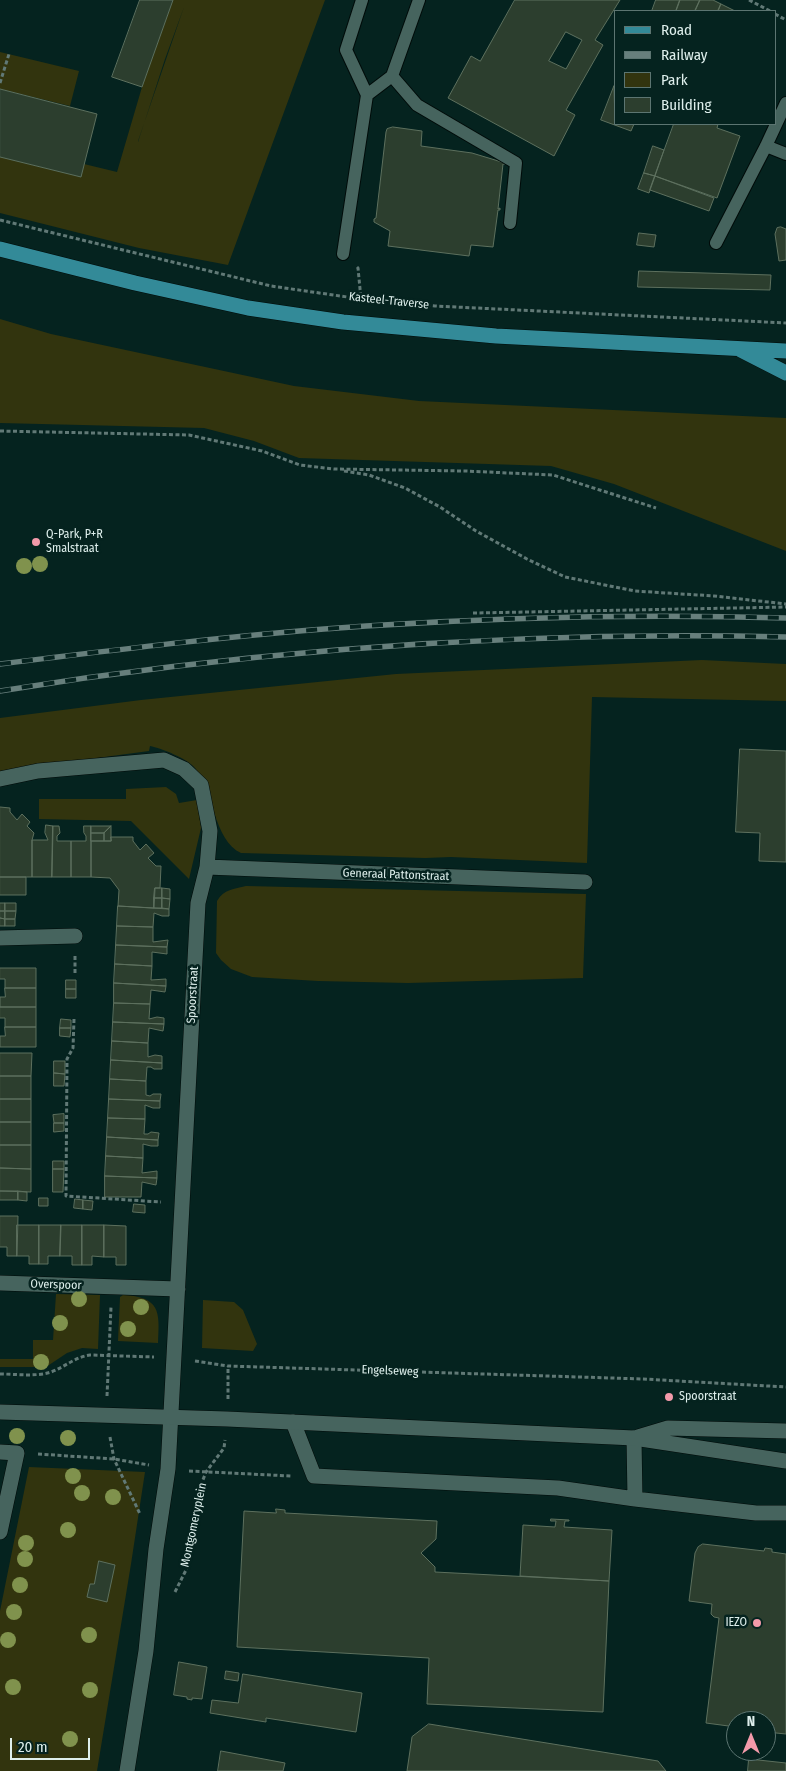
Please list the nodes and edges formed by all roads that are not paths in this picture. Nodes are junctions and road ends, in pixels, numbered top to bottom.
1 (362, 0) edge
2 (419, 0) edge
3 (392, 76) junction
4 (367, 95) junction
5 (786, 103) edge
6 (776, 124) edge
7 (776, 125) edge
8 (766, 146) junction
9 (786, 154) edge
10 (510, 223) dead end
11 (716, 243) dead end
12 (0, 249) edge
13 (344, 254) road end
14 (735, 348) junction
15 (786, 351) edge
16 (786, 373) edge
17 (0, 779) edge
18 (207, 867) junction
19 (585, 882) dead end
20 (75, 936) dead end
21 (0, 938) edge
22 (0, 1283) edge
23 (178, 1289) junction
24 (0, 1412) edge
25 (172, 1417) junction
26 (293, 1422) junction
27 (786, 1431) edge
28 (634, 1438) junction
29 (0, 1452) edge
30 (786, 1461) edge
31 (635, 1499) junction
32 (786, 1513) edge
33 (0, 1532) edge
34 (126, 1771) edge

1 - 4 lane
2 - 3 lane
3 - 4 lane
3 - 10 lane
4 - 13 lane
5 - 6 lane
7 - 8 lane
8 - 9 lane
8 - 11 lane
12 - 14 main road, Kasteel-Traverse
14 - 15 main road, Kasteel-Traverse
14 - 16 main road, Kasteel-Traverse
17 - 18 street, Spoorstraat
18 - 19 street, Generaal Pattonstraat
18 - 23 street, Spoorstraat
20 - 21 street
22 - 23 street, Overspoor
23 - 25 street, Spoorstraat
24 - 25 street
25 - 26 street
25 - 34 street
26 - 28 street
26 - 31 street
27 - 28 street
28 - 30 street
28 - 31 street
29 - 33 street
31 - 32 street

